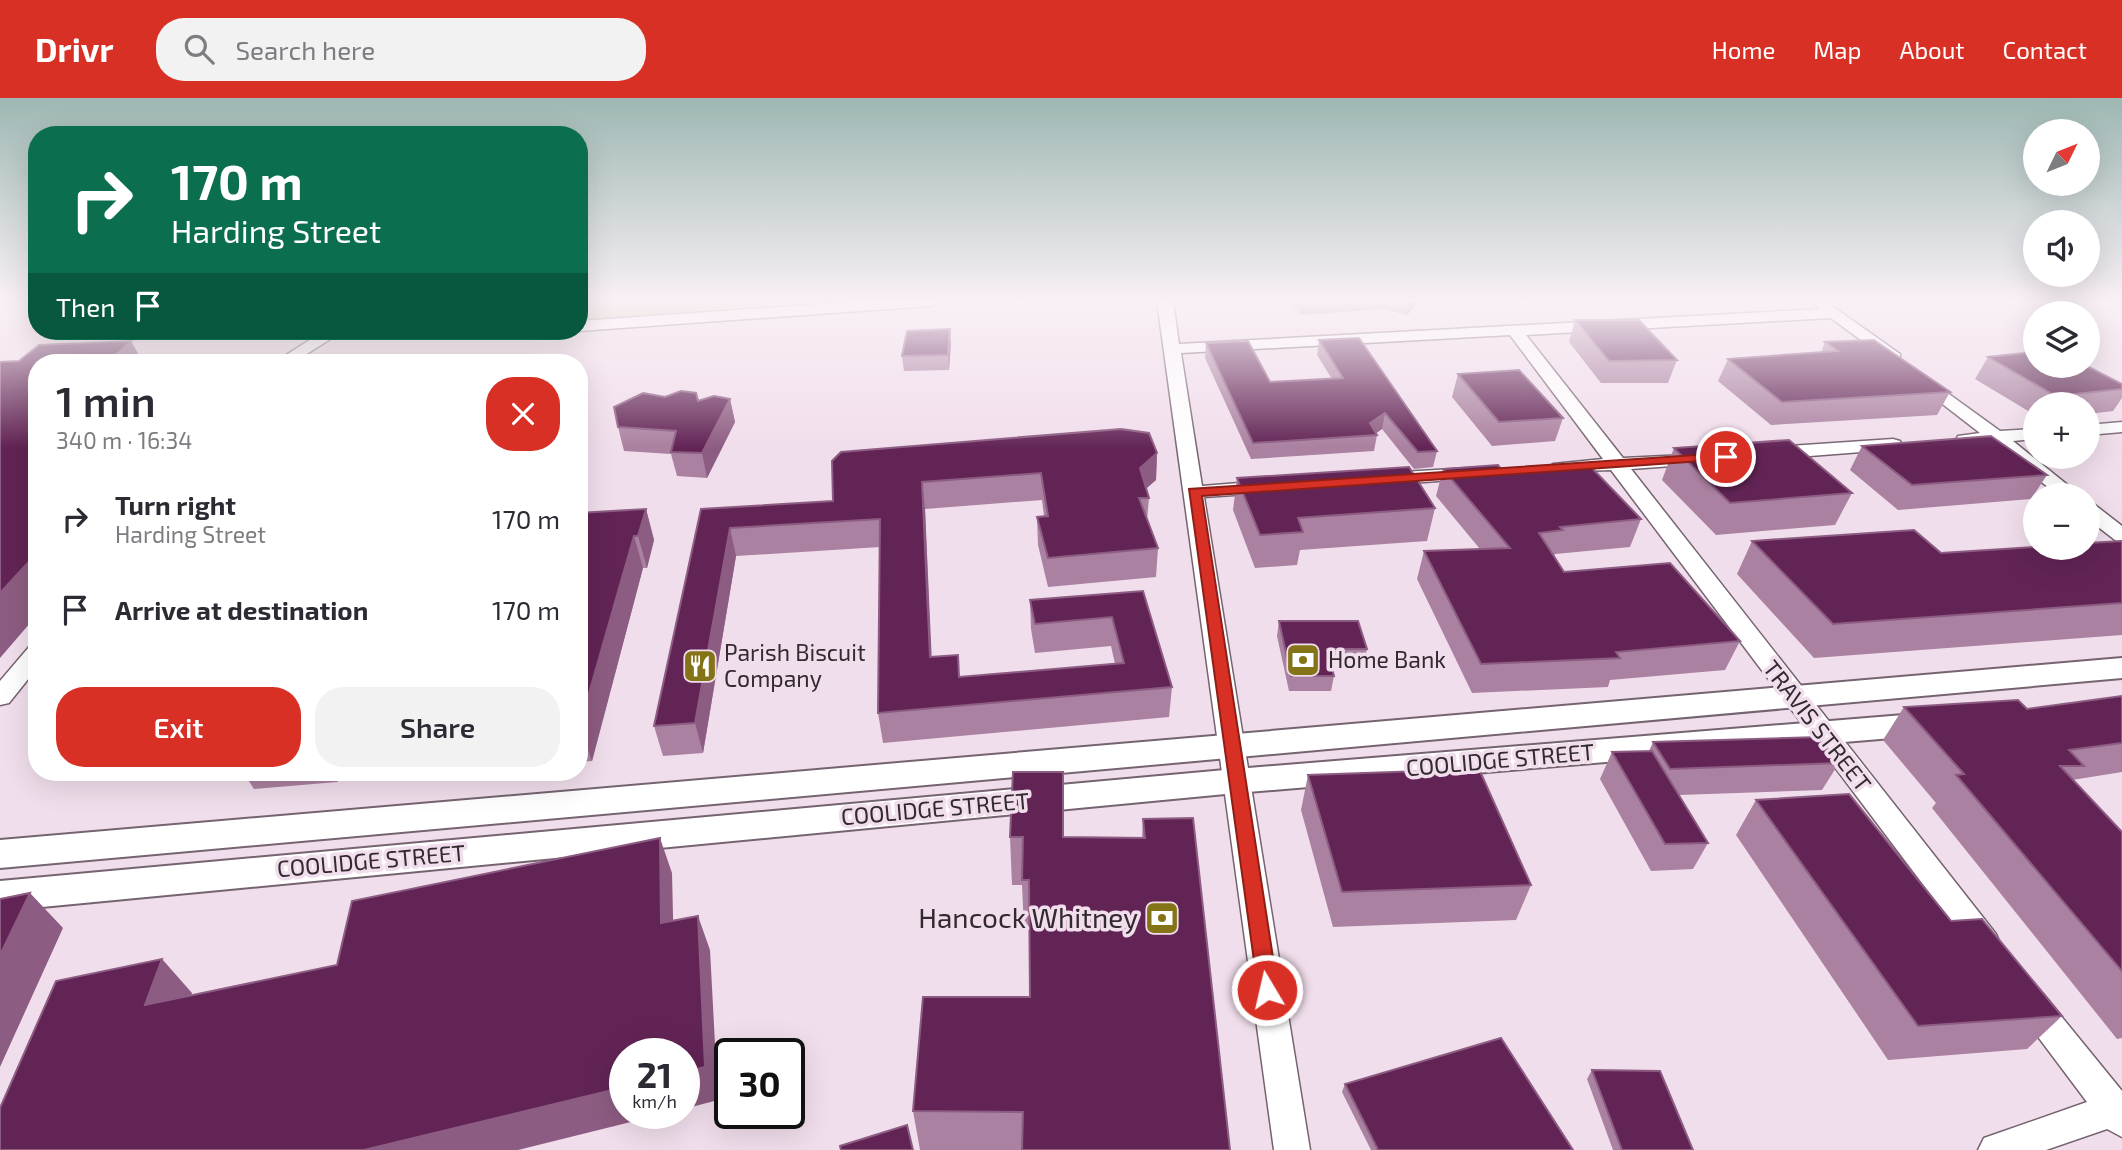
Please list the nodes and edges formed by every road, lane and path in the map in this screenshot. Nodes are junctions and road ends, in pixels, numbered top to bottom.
1 (1172, 350) edge
2 (1530, 350) edge
3 (1884, 350) edge
4 (2122, 427) edge
5 (2100, 429) edge
6 (2023, 436) edge
7 (1997, 438) junction
8 (1943, 442) edge
9 (1916, 443) edge
10 (1753, 455) edge
11 (1726, 457) edge
12 (1617, 464) junction
13 (1535, 469) edge
14 (1494, 472) edge
15 (1371, 480) edge
16 (2055, 483) edge
17 (1290, 486) edge
18 (1194, 492) junction
19 (2100, 519) edge
20 (2122, 536) edge
21 (28, 663) edge
22 (2122, 668) edge
23 (0, 697) edge
24 (1795, 698) junction
25 (1958, 721) edge
26 (1822, 733) junction
27 (1230, 747) junction
28 (1236, 781) junction
29 (0, 854) edge
30 (0, 896) edge
31 (2003, 967) edge
32 (2020, 989) edge
33 (2119, 1112) edge
34 (1292, 1150) edge
35 (1996, 1150) edge

1 - 18 street
2 - 12 street, TRAVIS STREET
3 - 7 street
4 - 5 street
6 - 7 street
7 - 8 street
7 - 16 street
9 - 10 street
11 - 12 street
12 - 13 street
12 - 24 street, TRAVIS STREET
14 - 15 street
17 - 18 street
18 - 27 street
19 - 20 street
21 - 23 street
22 - 24 street, COOLIDGE STREET
24 - 26 street, TRAVIS STREET
24 - 27 street, COOLIDGE STREET
25 - 26 street, COOLIDGE STREET
26 - 28 street, COOLIDGE STREET
26 - 31 street, TRAVIS STREET
27 - 28 street
27 - 29 street, COOLIDGE STREET
28 - 30 street, COOLIDGE STREET
28 - 34 street
32 - 33 street
33 - 35 street

